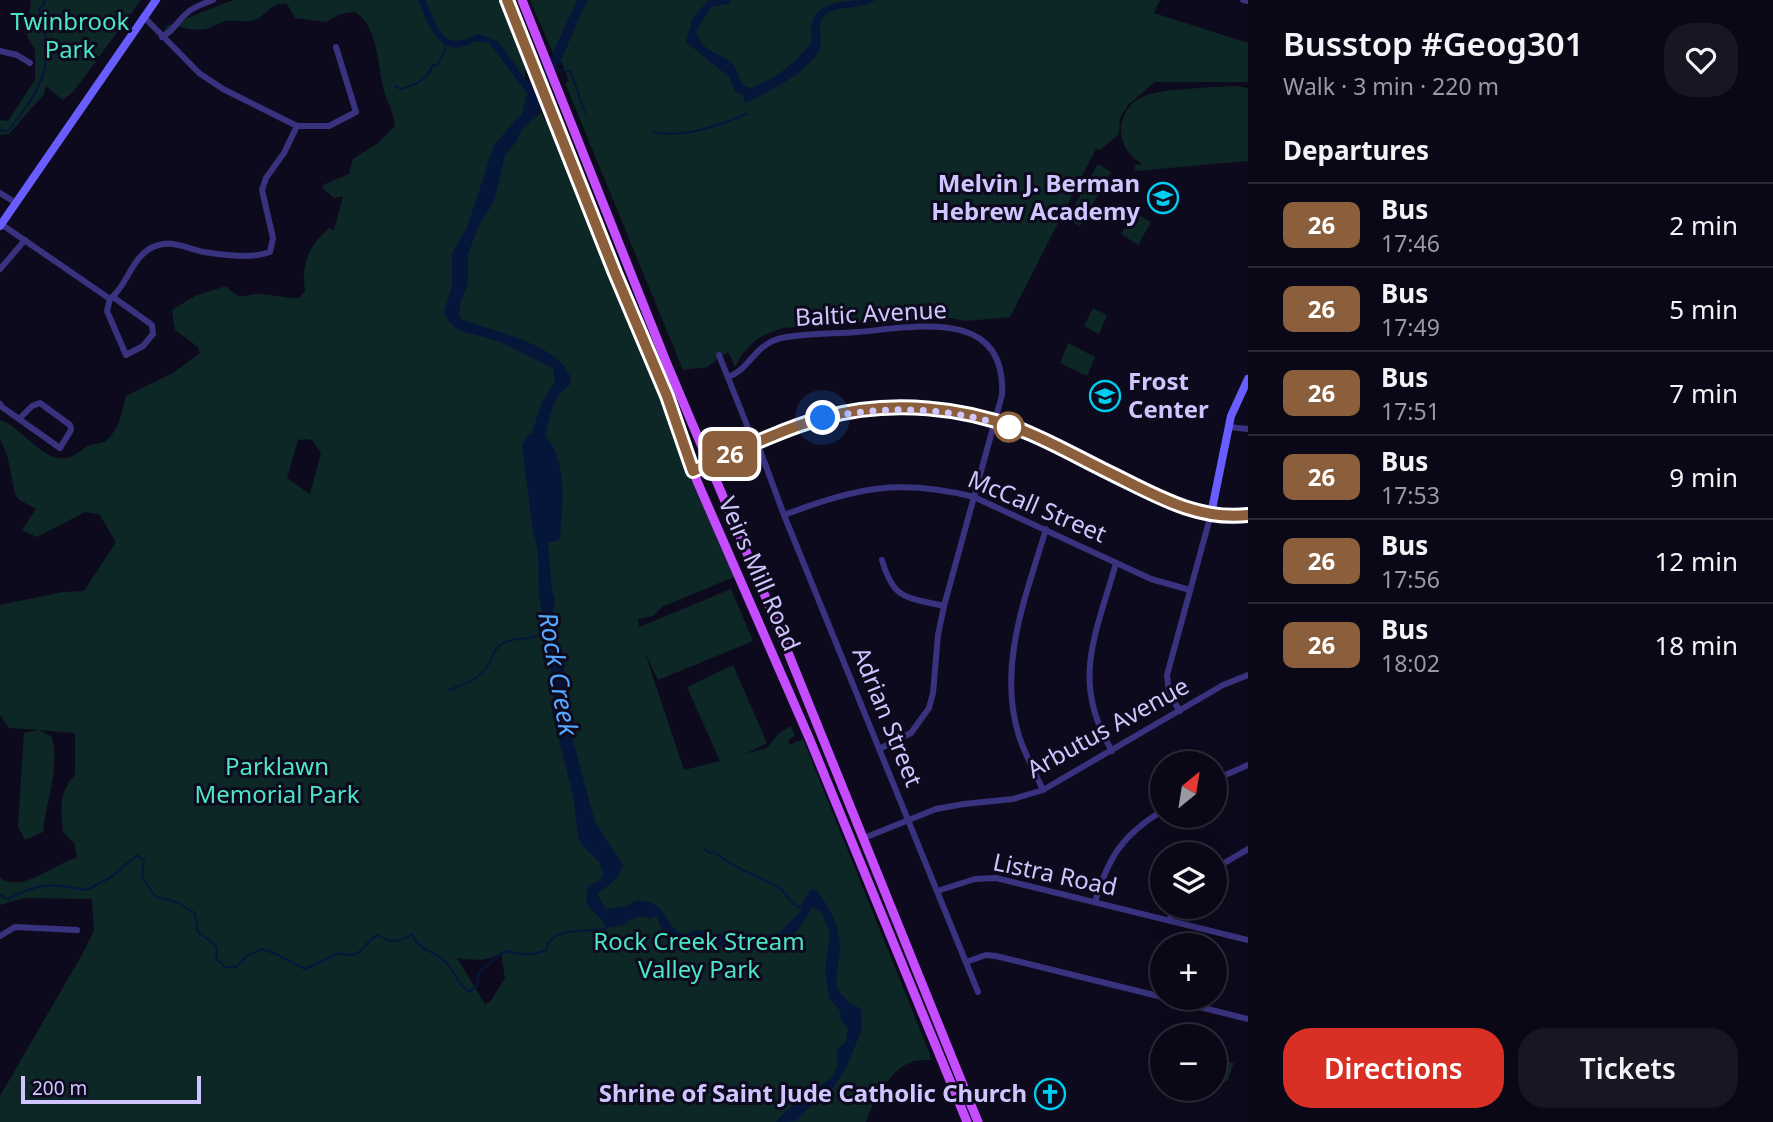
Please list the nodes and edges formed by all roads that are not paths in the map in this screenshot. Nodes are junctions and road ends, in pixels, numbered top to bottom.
1 (156, 0) edge
2 (213, 0) edge
3 (507, 0) edge
4 (522, 0) edge
5 (144, 17) junction
6 (162, 37) junction
7 (336, 47) dead end
8 (0, 51) edge
9 (30, 64) dead end
10 (298, 126) junction
11 (0, 192) edge
12 (16, 203) junction
13 (1, 225) edge
14 (24, 240) junction
15 (0, 270) edge
16 (111, 298) junction
17 (719, 355) dead end
18 (728, 377) junction
19 (1248, 379) edge
20 (0, 404) edge
21 (19, 419) junction
22 (995, 422) junction
23 (1229, 427) junction
24 (1248, 429) edge
25 (754, 443) junction
26 (710, 463) junction
27 (693, 471) junction
28 (974, 497) junction
29 (1211, 514) junction
30 (784, 515) junction
31 (1248, 515) edge
32 (1046, 529) junction
33 (882, 560) dead end
34 (1116, 563) junction
35 (1190, 590) junction
36 (944, 606) junction
37 (1248, 676) edge
38 (1180, 711) junction
39 (879, 749) junction
40 (1112, 751) junction
41 (1248, 765) edge
42 (1227, 774) edge
43 (1043, 790) junction
44 (1150, 818) edge
45 (908, 820) junction
46 (864, 838) junction
47 (1248, 849) edge
48 (1227, 861) edge
49 (877, 870) junction
50 (866, 874) junction
51 (937, 891) junction
52 (1096, 902) junction
53 (1170, 920) joint
54 (77, 930) dead end
55 (0, 936) edge
56 (1248, 940) edge
57 (966, 962) junction
58 (978, 992) dead end
59 (1150, 994) edge
60 (929, 999) junction
61 (918, 1003) junction
62 (1213, 1010) edge
63 (1248, 1019) edge
64 (967, 1122) edge
65 (978, 1122) edge

1 - 5 street
2 - 6 street
3 - 27 main road, Veirs Mill Road
4 - 26 main road, Veirs Mill Road
5 - 6 street
5 - 12 street
6 - 10 street
7 - 10 street
8 - 9 street
10 - 16 street
11 - 12 street
12 - 13 street
13 - 14 street
14 - 15 street
14 - 16 street
16 - 16 street
17 - 18 street, Adrian Street
18 - 22 street, Baltic Avenue
18 - 25 street, Adrian Street
19 - 23 street
20 - 21 street
21 - 21 street
22 - 25 street
22 - 28 street, Baltic Avenue
22 - 29 street
23 - 24 street
23 - 29 street
25 - 26 street
25 - 30 street, Adrian Street
26 - 27 street
26 - 46 main road, Veirs Mill Road
27 - 50 main road, Veirs Mill Road
28 - 30 street, McCall Street
28 - 32 street, McCall Street
28 - 36 street, Baltic Avenue
29 - 31 street
29 - 35 street
30 - 39 street, Adrian Street
32 - 34 street, McCall Street
32 - 43 street
33 - 36 street
34 - 35 street, McCall Street
34 - 40 street
35 - 38 street
36 - 39 street, Baltic Avenue
37 - 38 street, Arbutus Avenue
38 - 40 street, Arbutus Avenue
39 - 45 street, Adrian Street
40 - 43 street, Arbutus Avenue
41 - 42 street
43 - 45 street, Arbutus Avenue
44 - 52 street
45 - 46 street, Arbutus Avenue
45 - 51 street, Adrian Street
46 - 49 main road, Veirs Mill Road
47 - 48 street
49 - 50 main road
49 - 60 main road, Veirs Mill Road
50 - 61 main road, Veirs Mill Road
51 - 52 street, Listra Road
51 - 57 street, Adrian Street
52 - 53 street, Listra Road
53 - 56 street, Listra Road
54 - 55 street
57 - 58 street, Adrian Street
57 - 59 street
60 - 61 main road
60 - 65 main road, Veirs Mill Road
61 - 64 main road, Veirs Mill Road
62 - 63 street

